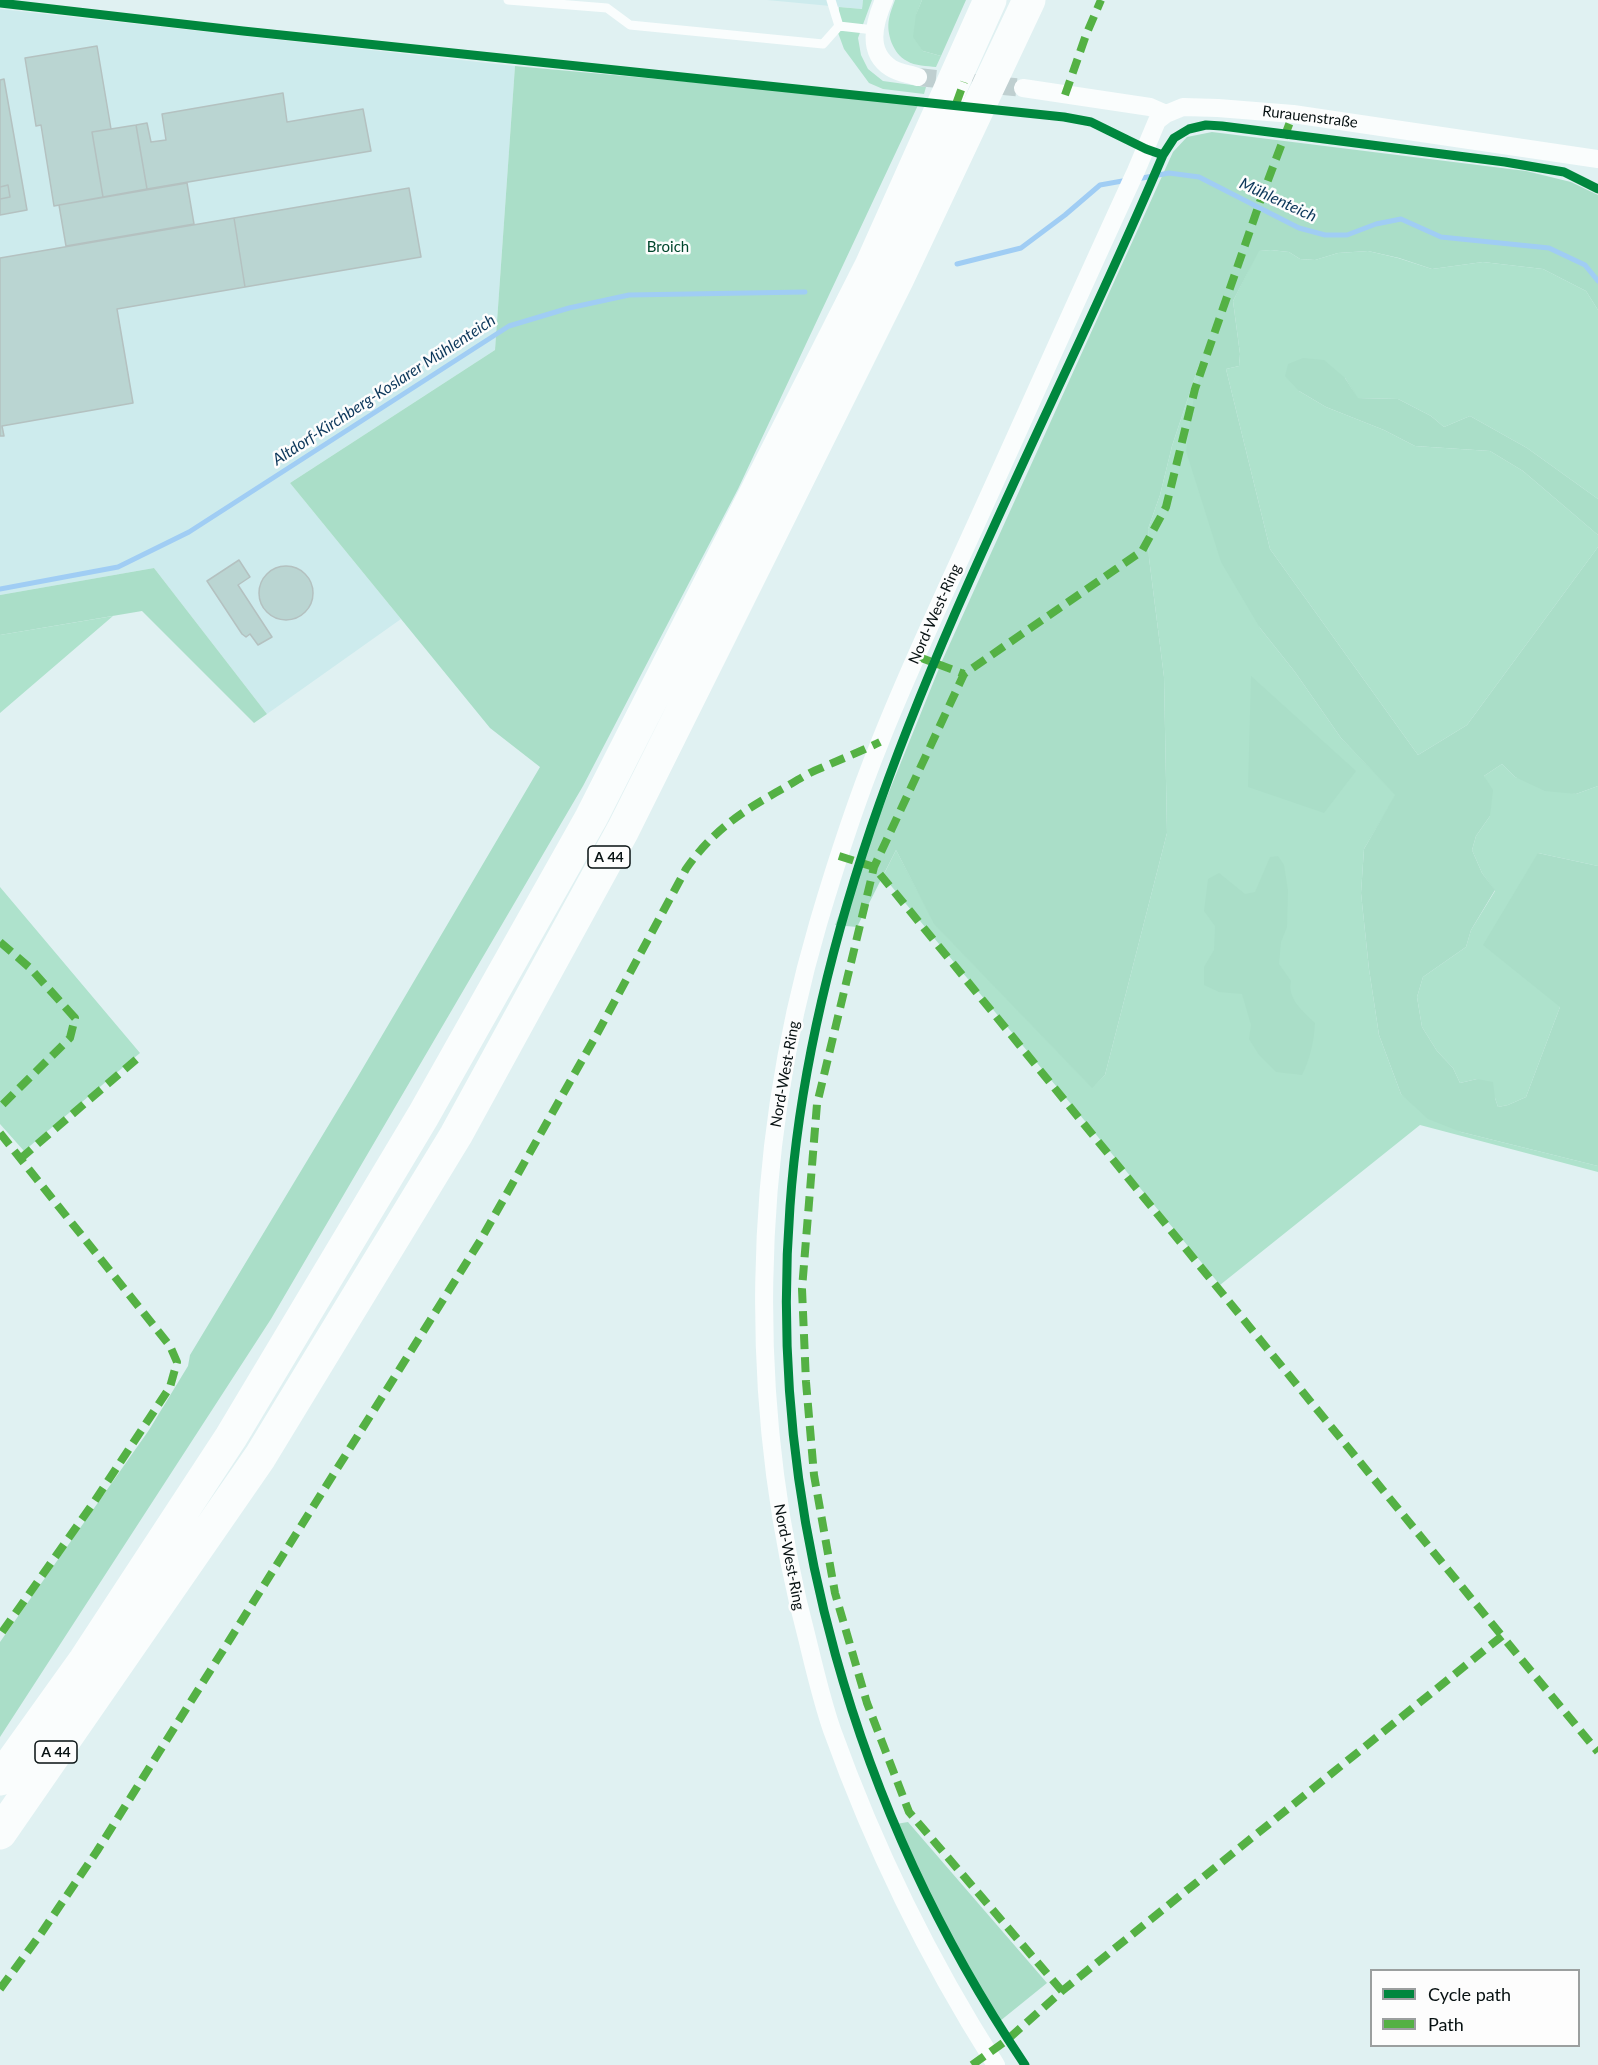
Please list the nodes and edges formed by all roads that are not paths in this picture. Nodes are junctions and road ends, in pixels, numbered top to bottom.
1 (508, 0) edge
2 (831, 0) edge
3 (884, 0) edge
4 (990, 0) edge
5 (1029, 0) edge
6 (839, 27) junction
7 (874, 30) junction
8 (918, 77) tunnel mouth
9 (1023, 88) tunnel mouth
10 (1166, 114) junction
11 (1598, 159) edge
12 (0, 1779) edge
13 (0, 1833) edge
14 (996, 2065) edge

1 - 6 lane
2 - 6 lane
3 - 7 street
4 - 12 highway, A 44
5 - 13 highway, A 44
6 - 7 lane
7 - 8 street
9 - 10 street
10 - 11 street, Rurauenstraße
10 - 14 street, Nord-West-Ring

